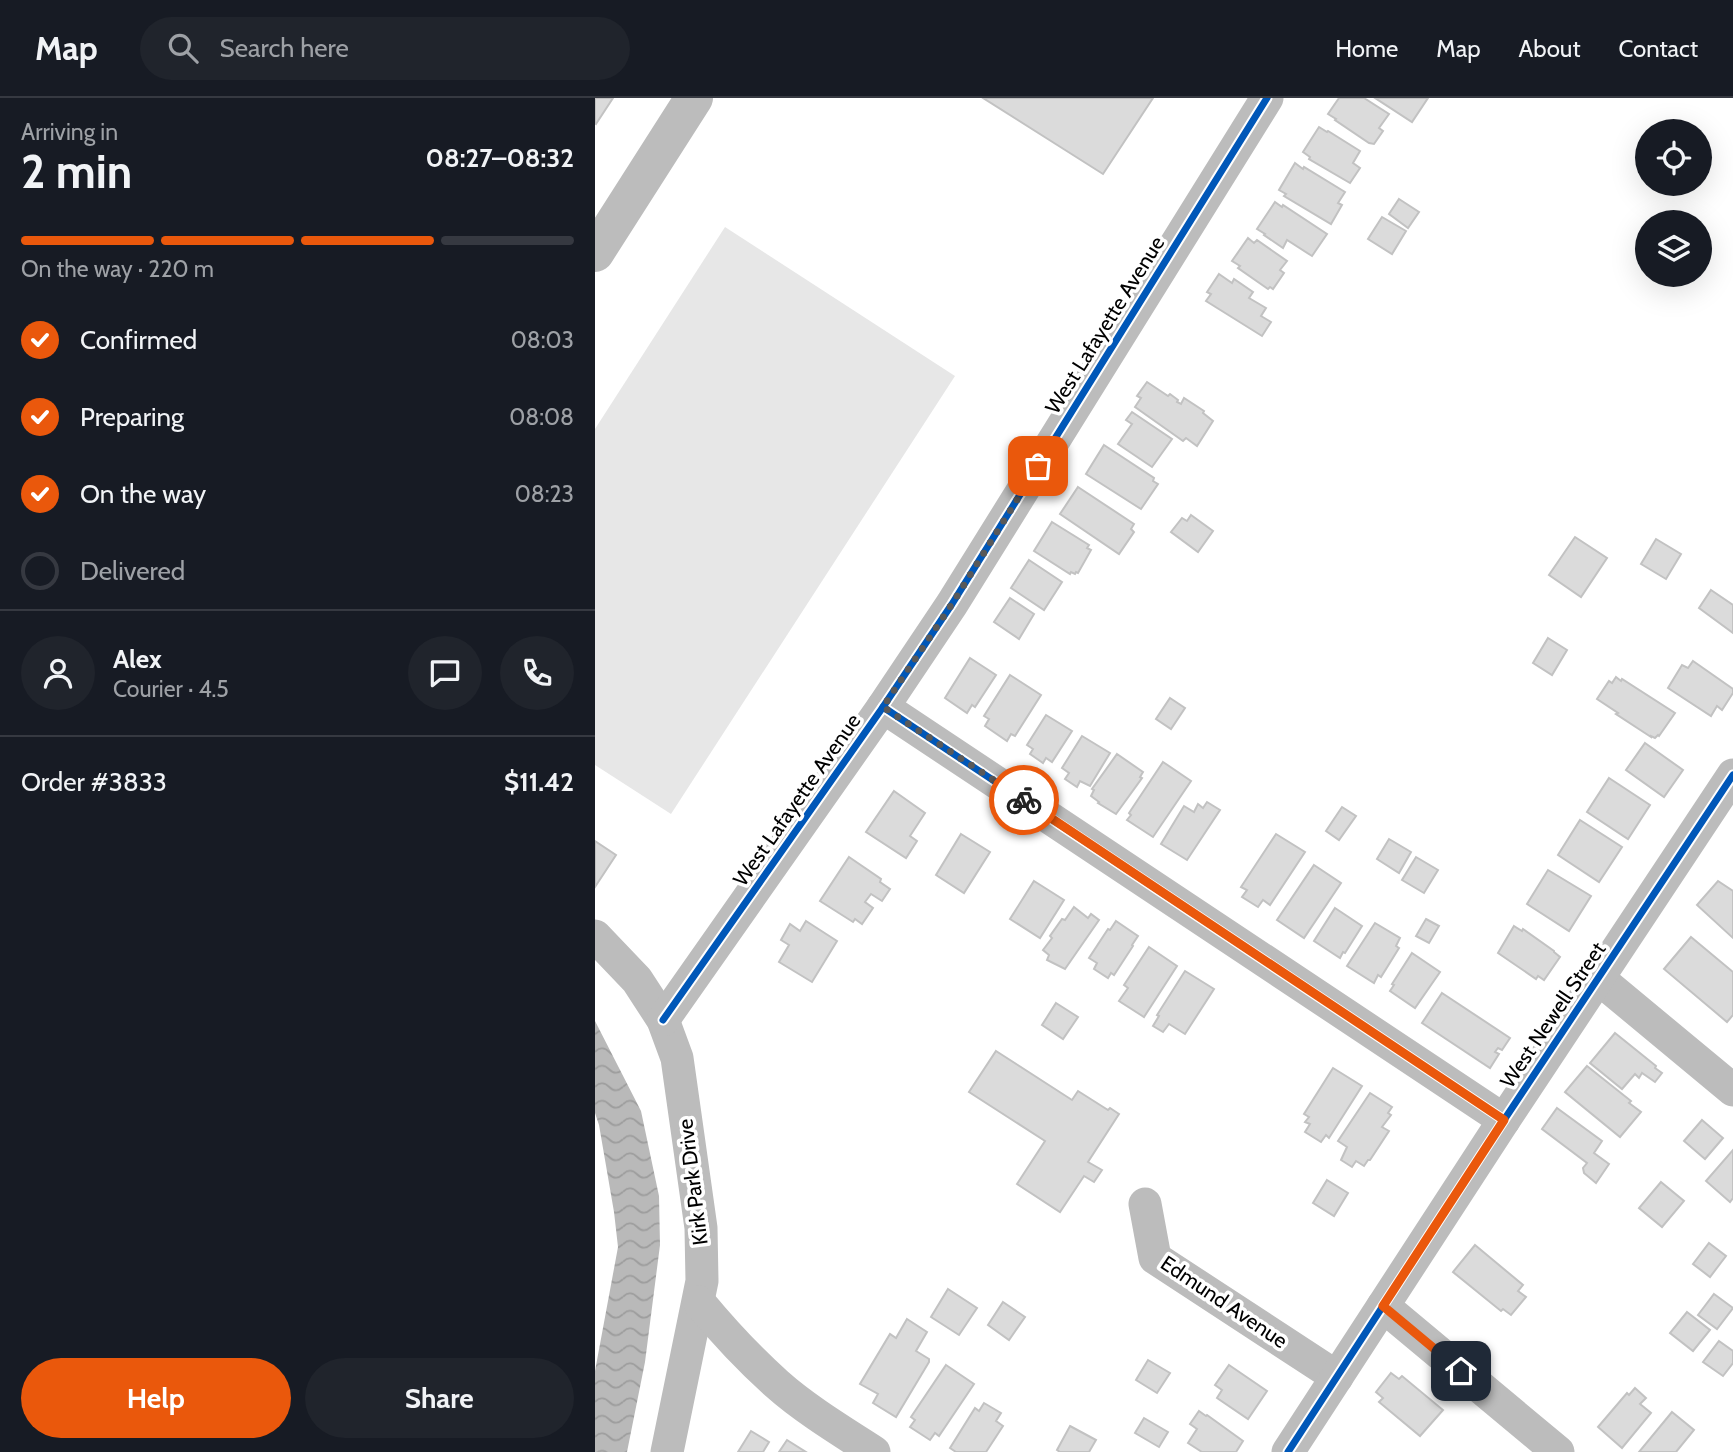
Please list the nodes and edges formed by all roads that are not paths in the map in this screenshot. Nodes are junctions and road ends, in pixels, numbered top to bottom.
1 (694, 98) edge
2 (1267, 98) edge
3 (598, 242) edge
4 (883, 707) junction
5 (1733, 775) edge
6 (595, 936) edge
7 (1598, 978) junction
8 (663, 1020) junction
9 (1733, 1090) edge
10 (1504, 1120) junction
11 (1145, 1204) dead end
12 (699, 1301) junction
13 (1383, 1306) junction
14 (1337, 1377) junction
15 (667, 1452) edge
16 (874, 1452) edge
17 (1289, 1452) edge
18 (1558, 1452) edge

1 - 3 street
2 - 4 street, West Lafayette Avenue
4 - 8 street, West Lafayette Avenue
4 - 10 street
5 - 7 street, West Newell Street
6 - 8 street, Kirk Park Drive
7 - 9 street
7 - 10 street, West Newell Street
8 - 12 street, Kirk Park Drive
10 - 13 street, West Newell Street
11 - 14 street, Edmund Avenue
12 - 15 street, Kirk Park Drive
12 - 16 street
13 - 14 street, West Newell Street
13 - 18 street
14 - 17 street, West Newell Street

